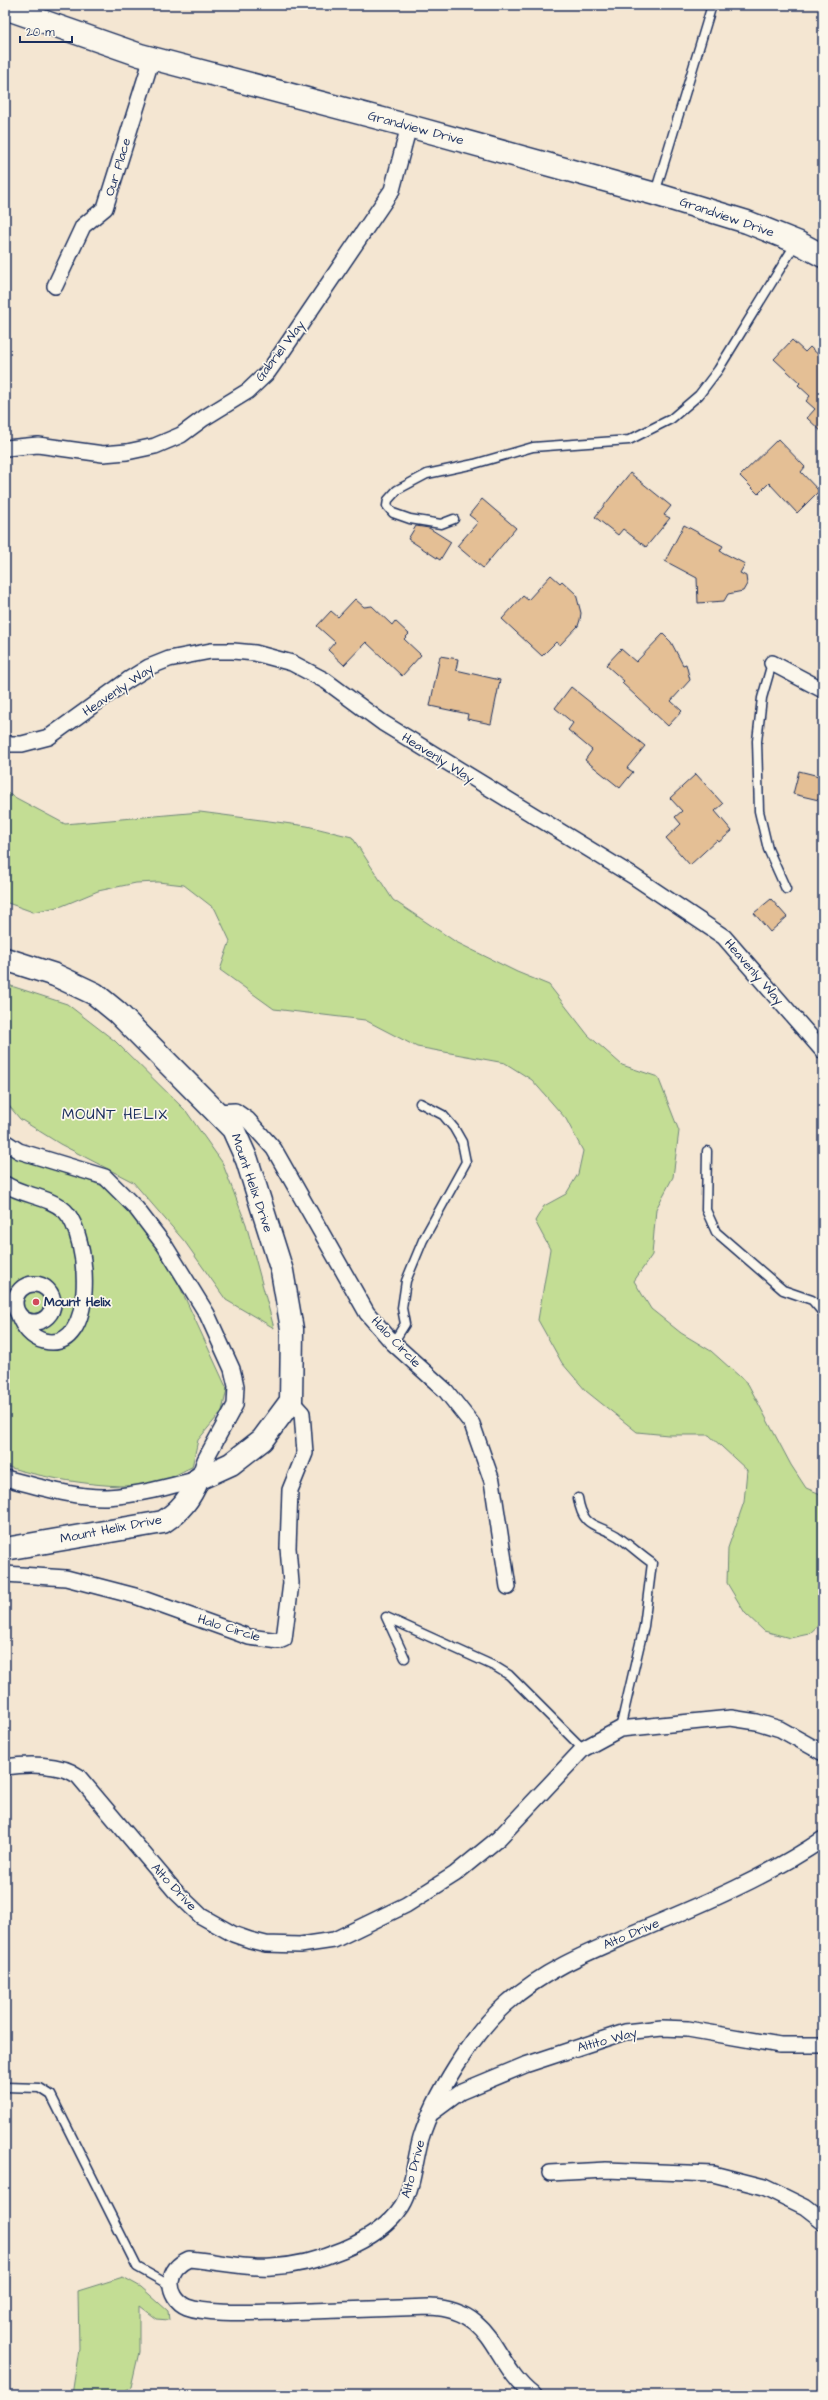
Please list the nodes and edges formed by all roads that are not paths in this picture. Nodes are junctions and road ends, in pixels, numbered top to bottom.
1 (712, 5) edge
2 (5, 8) edge
3 (152, 58) junction
4 (408, 126) junction
5 (655, 194) junction
6 (797, 242) junction
7 (823, 256) edge
8 (54, 286) dead end
9 (6, 448) edge
10 (454, 519) dead end
11 (772, 663) joint
12 (823, 690) edge
13 (5, 744) edge
14 (786, 888) dead end
15 (5, 960) edge
16 (823, 1051) edge
17 (420, 1103) dead end
18 (216, 1112) junction
19 (5, 1142) edge
20 (707, 1151) dead end
21 (5, 1184) edge
22 (823, 1313) edge
23 (19, 1316) dead end
24 (393, 1343) junction
25 (291, 1401) junction
26 (5, 1478) edge
27 (198, 1480) junction
28 (578, 1498) dead end
29 (5, 1549) edge
30 (5, 1574) edge
31 (508, 1587) dead end
32 (405, 1658) dead end
33 (620, 1729) junction
34 (583, 1748) junction
35 (823, 1753) edge
36 (5, 1767) edge
37 (823, 1839) edge
38 (823, 2045) edge
39 (5, 2087) edge
40 (429, 2115) junction
41 (550, 2173) dead end
42 (823, 2221) edge
43 (171, 2286) junction
44 (533, 2395) edge

1 - 5 lane
2 - 3 street, Grandview Drive
3 - 4 street, Grandview Drive
3 - 8 street, Our Place
4 - 5 street, Grandview Drive
4 - 9 street, Gabriel Way
5 - 6 street, Grandview Drive
6 - 7 street, Grandview Drive
6 - 10 lane
11 - 12 street
11 - 14 lane
13 - 16 street, Heavenly Way
15 - 18 street, Mount Helix Drive
17 - 24 lane
18 - 24 street, Halo Circle
18 - 25 street, Mount Helix Drive
19 - 27 street, Mount Helix Drive
20 - 22 lane
21 - 23 street
24 - 31 street, Halo Circle
25 - 27 street
25 - 30 street, Halo Circle
26 - 27 street
27 - 29 street, Mount Helix Drive
28 - 33 lane
32 - 34 lane
33 - 34 street, Alto Drive
33 - 35 street, Alto Drive
34 - 36 street, Alto Drive
37 - 40 street, Alto Drive
38 - 40 street, Altito Way
39 - 43 lane
40 - 43 street, Alto Drive
41 - 42 street
43 - 44 street

